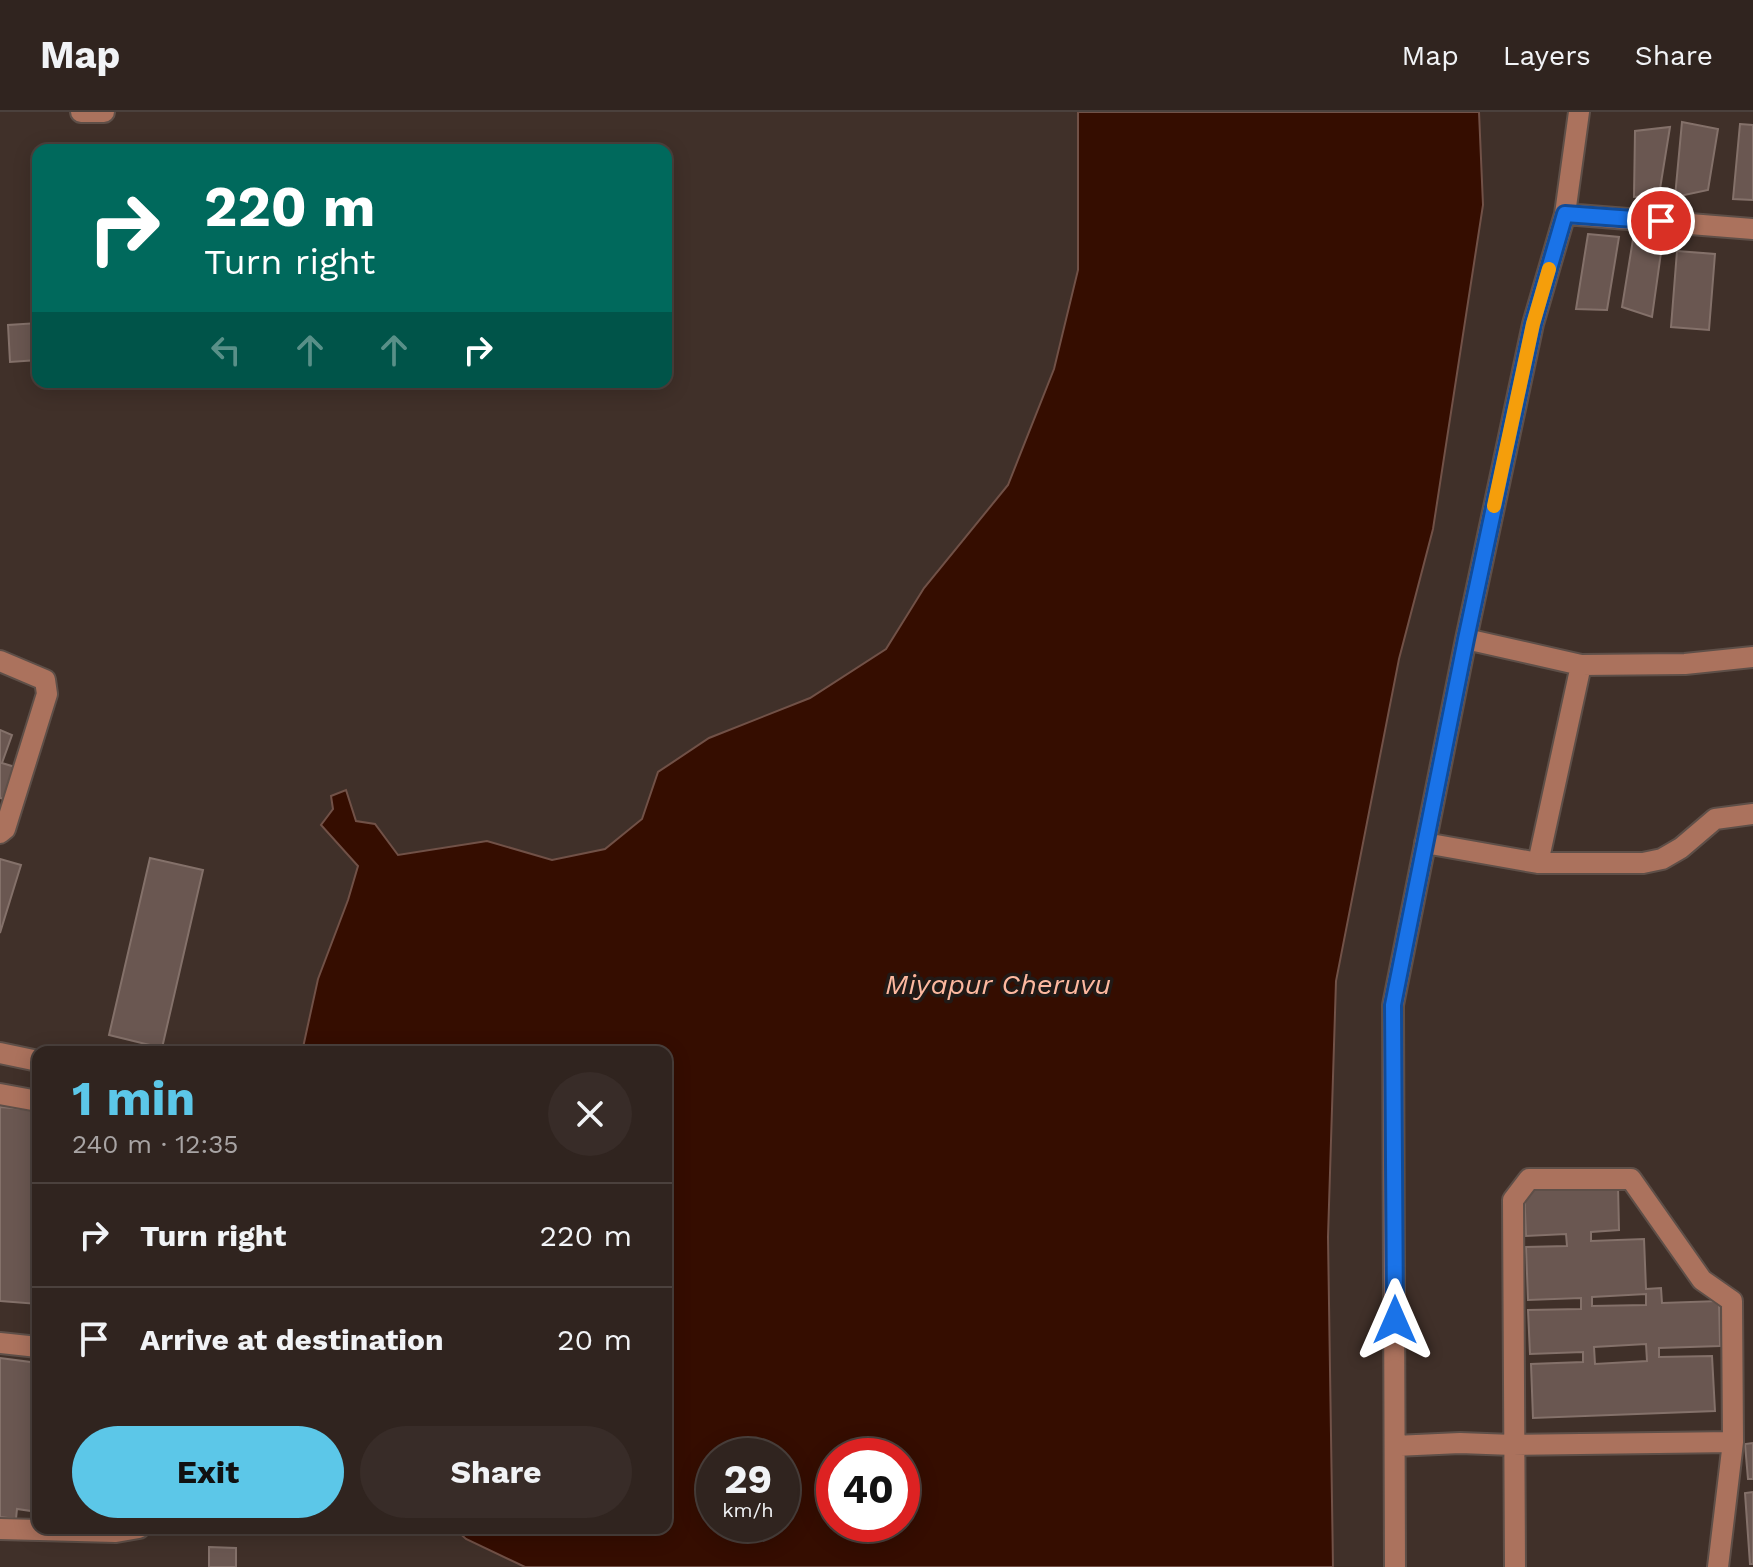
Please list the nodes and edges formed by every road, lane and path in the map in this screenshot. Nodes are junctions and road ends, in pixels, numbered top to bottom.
1 (81, 112) edge
2 (104, 112) edge
3 (1579, 112) edge
4 (1565, 214) junction
5 (1753, 229) edge
6 (1466, 639) junction
7 (1753, 657) edge
8 (0, 661) edge
9 (1581, 665) junction
10 (1753, 814) edge
11 (0, 833) edge
12 (1425, 843) junction
13 (1538, 863) junction
14 (0, 1053) edge
15 (32, 1060) edge
16 (0, 1094) edge
17 (32, 1100) edge
18 (0, 1343) edge
19 (32, 1346) edge
20 (0, 1351) edge
21 (32, 1354) edge
22 (1733, 1442) junction
23 (1513, 1445) junction
24 (1395, 1446) junction
25 (0, 1529) edge
26 (32, 1530) edge
27 (1395, 1567) edge
28 (1515, 1567) edge
29 (1718, 1567) edge

1 - 2 street
3 - 4 street
4 - 5 street
4 - 6 street
6 - 9 street
6 - 12 street
7 - 9 street
8 - 11 street
9 - 13 street
10 - 13 street
12 - 13 street
12 - 24 street
14 - 15 street
16 - 17 street
18 - 19 street
20 - 21 street
22 - 23 street
22 - 23 street
22 - 29 street
23 - 24 street
23 - 28 street
24 - 27 street
25 - 26 street

